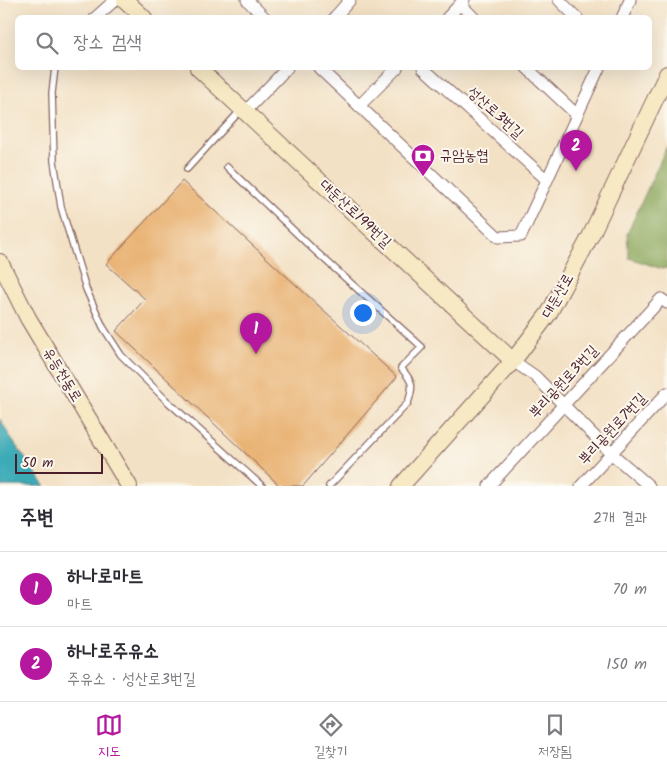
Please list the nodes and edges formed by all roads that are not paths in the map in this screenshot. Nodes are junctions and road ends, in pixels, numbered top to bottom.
1 (115, 0) edge
2 (125, 0) edge
3 (247, 0) edge
4 (350, 0) edge
5 (559, 0) edge
6 (630, 0) edge
7 (462, 2) edge
8 (98, 15) edge
9 (141, 15) edge
10 (263, 15) edge
11 (337, 15) edge
12 (450, 15) edge
13 (472, 15) edge
14 (575, 15) edge
15 (623, 15) edge
16 (55, 70) edge
17 (200, 70) edge
18 (285, 70) edge
19 (321, 70) edge
20 (395, 70) edge
21 (425, 70) edge
22 (529, 70) edge
23 (598, 70) edge
24 (667, 74) edge
25 (359, 106) junction
26 (244, 110) junction
27 (577, 115) junction
28 (227, 166) dead end
29 (187, 169) dead end
30 (547, 180) junction
31 (0, 262) edge
32 (664, 301) edge
33 (513, 361) junction
34 (667, 393) edge
35 (563, 405) junction
36 (611, 453) junction
37 (129, 486) edge
38 (262, 486) edge
39 (329, 486) edge
40 (401, 486) edge
41 (489, 486) edge
42 (580, 486) edge
43 (649, 486) edge

1 - 8 street
2 - 9 main road
3 - 10 street
4 - 11 street
5 - 14 street
6 - 15 street
7 - 12 street
7 - 13 street
16 - 38 lane
17 - 26 main road, 대둔산로199번길
18 - 26 street
19 - 25 street
20 - 25 street
21 - 30 street, 성산로3번길
22 - 27 street
23 - 27 street
24 - 33 main road, 대둔산로
25 - 30 street
26 - 29 lane
26 - 33 main road, 대둔산로199번길
27 - 30 street
28 - 39 lane
31 - 37 main road, 유등천동로
32 - 35 street, 뿌리공원로3번길
33 - 35 street
33 - 40 main road, 대둔산로
34 - 36 street, 뿌리공원로7번길
35 - 36 street
35 - 41 street, 뿌리공원로3번길
36 - 42 street, 뿌리공원로7번길
36 - 43 street

